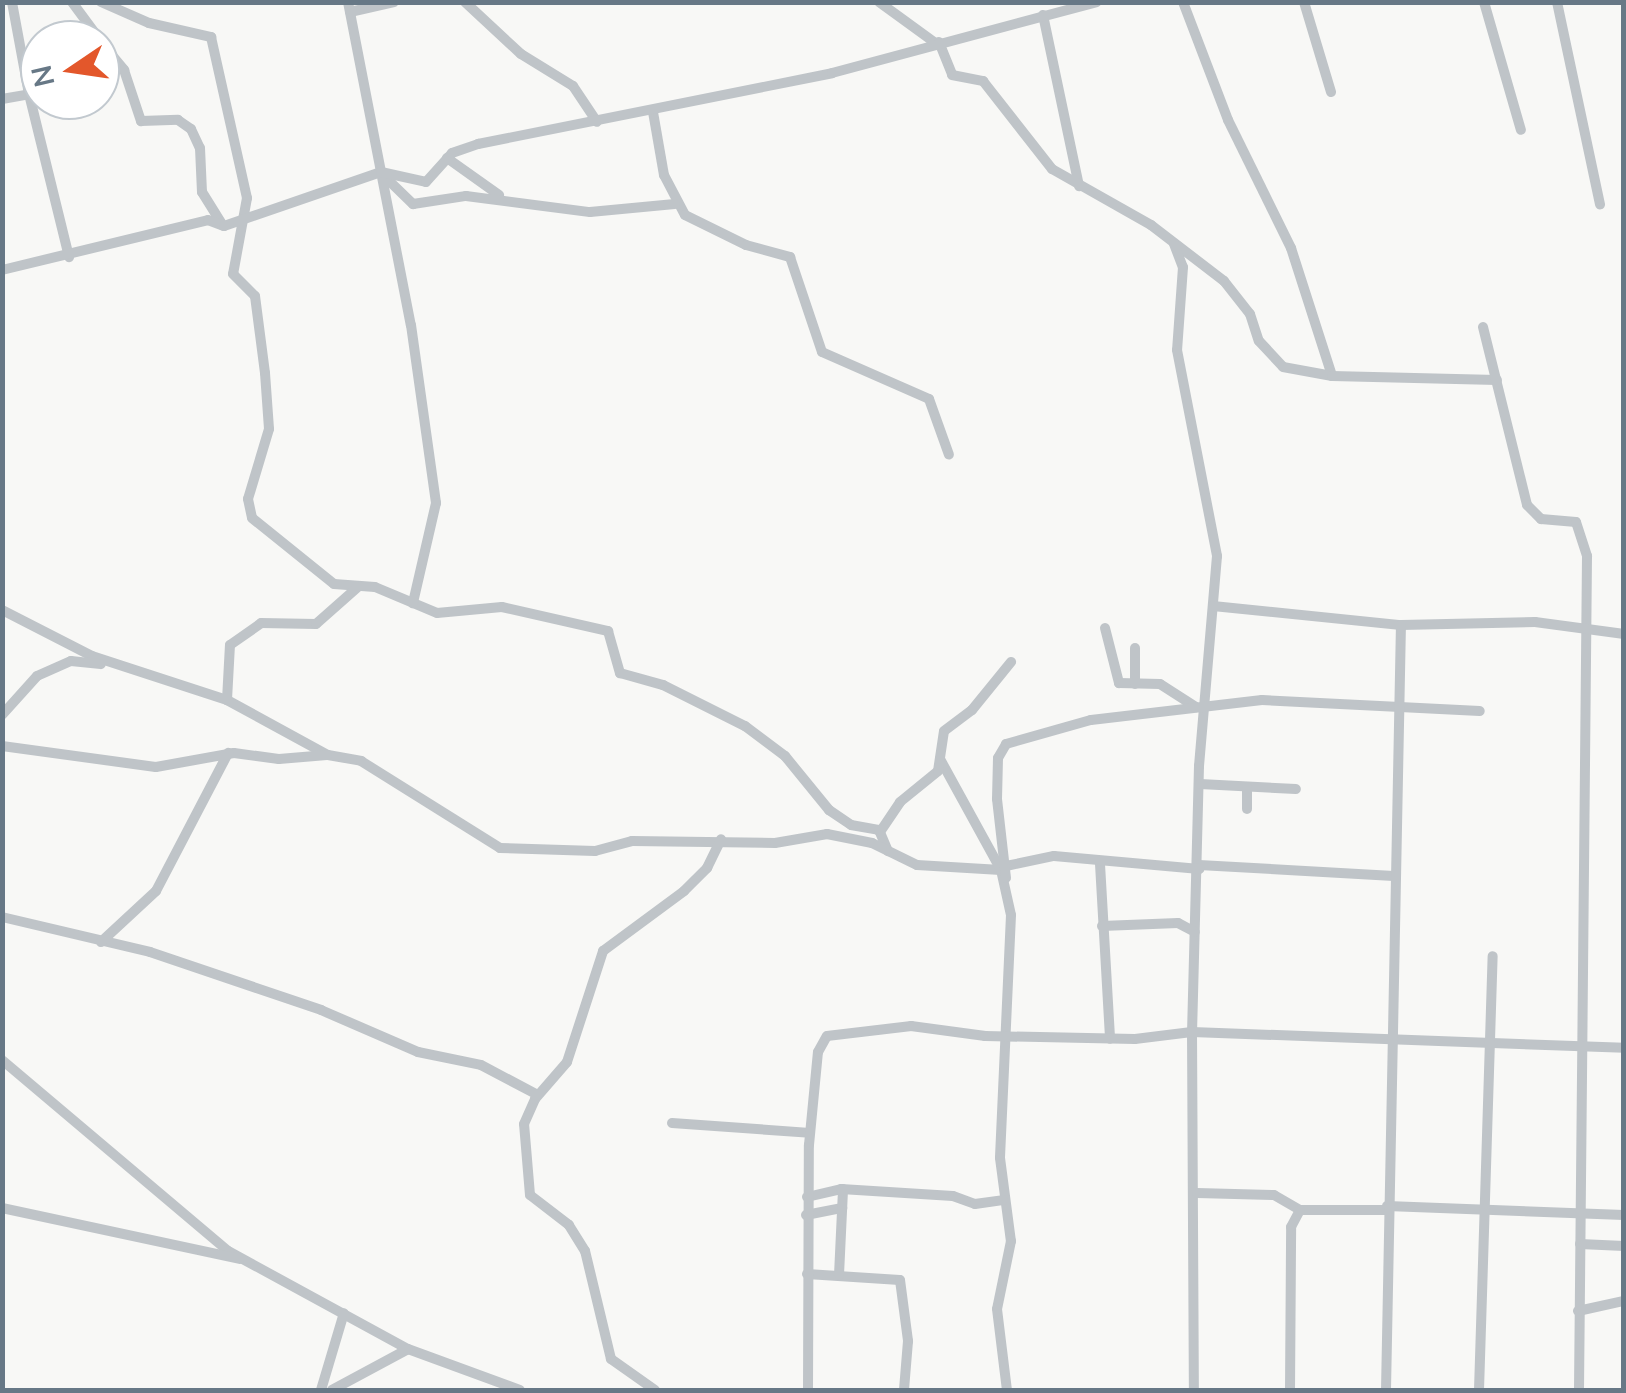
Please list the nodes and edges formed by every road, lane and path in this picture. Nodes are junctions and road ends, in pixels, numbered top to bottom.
1 (12, 2) edge
2 (101, 2) edge
3 (394, 2) edge
4 (465, 2) edge
5 (879, 2) edge
6 (1097, 2) edge
7 (1183, 2) edge
8 (1304, 2) edge
9 (1484, 2) edge
10 (1557, 2) edge
11 (349, 7) edge
12 (1042, 15) junction
13 (937, 42) junction
14 (20, 45) edge
15 (120, 65) edge
16 (1331, 92) dead end
17 (652, 112) junction
18 (35, 120) edge
19 (597, 122) junction
20 (1521, 130) dead end
21 (447, 158) junction
22 (381, 172) junction
23 (1079, 186) junction
24 (504, 199) junction
25 (675, 204) junction
26 (1600, 204) dead end
27 (240, 219) junction
28 (224, 226) junction
29 (1174, 244) junction
30 (69, 257) junction
31 (2, 270) edge
32 (1483, 326) dead end
33 (1332, 376) junction
34 (1497, 380) junction
35 (949, 455) dead end
36 (360, 585) junction
37 (413, 603) junction
38 (1213, 606) junction
39 (2, 610) edge
40 (1401, 625) junction
41 (1104, 628) dead end
42 (1590, 630) junction
43 (1624, 634) edge
44 (1135, 648) dead end
45 (1011, 662) dead end
46 (118, 666) junction
47 (1134, 684) junction
48 (227, 700) junction
49 (1398, 705) junction
50 (1201, 706) junction
51 (1480, 711) dead end
52 (2, 715) edge
53 (2, 746) edge
54 (228, 753) junction
55 (328, 755) junction
56 (939, 757) junction
57 (1200, 784) junction
58 (1247, 788) junction
59 (1296, 788) dead end
60 (1247, 809) dead end
61 (880, 832) junction
62 (720, 839) junction
63 (888, 851) junction
64 (1100, 864) junction
65 (1199, 866) junction
66 (1004, 872) junction
67 (1394, 876) junction
68 (2, 917) edge
69 (1102, 926) junction
70 (1196, 932) junction
71 (101, 942) junction
72 (1493, 956) dead end
73 (1192, 1032) junction
74 (1005, 1036) junction
75 (1388, 1037) junction
76 (1110, 1039) junction
77 (1490, 1043) junction
78 (1582, 1046) junction
79 (1624, 1048) edge
80 (2, 1060) edge
81 (538, 1095) junction
82 (672, 1123) dead end
83 (810, 1133) junction
84 (843, 1189) junction
85 (1197, 1193) junction
86 (807, 1197) junction
87 (1003, 1200) junction
88 (2, 1208) edge
89 (842, 1208) junction
90 (1388, 1208) junction
91 (1300, 1210) junction
92 (1485, 1211) junction
93 (806, 1215) junction
94 (1624, 1215) edge
95 (1582, 1216) junction
96 (1580, 1244) junction
97 (1624, 1246) edge
98 (240, 1259) junction
99 (807, 1274) junction
100 (838, 1275) junction
101 (1624, 1300) edge
102 (1578, 1312) junction
103 (344, 1313) junction
104 (408, 1349) junction
105 (495, 1385) edge
106 (321, 1390) edge
107 (332, 1390) edge
108 (520, 1390) edge
109 (655, 1390) edge
110 (808, 1390) edge
111 (904, 1390) edge
112 (1007, 1390) edge
113 (1194, 1390) edge
114 (1290, 1390) edge
115 (1386, 1390) edge
116 (1479, 1390) edge
117 (1579, 1390) edge

1 - 14 street
2 - 27 street
3 - 11 street
4 - 19 street
5 - 13 street
6 - 12 street
7 - 33 street
8 - 16 street
9 - 20 street
10 - 26 street
11 - 22 street
12 - 13 street
12 - 23 street
13 - 17 street
13 - 23 street
15 - 28 street
17 - 19 street
17 - 25 street
18 - 30 street
19 - 21 street
21 - 22 street
21 - 24 street
22 - 24 street
22 - 27 street
22 - 37 street
23 - 29 street
24 - 25 street
25 - 35 street
27 - 28 street
27 - 36 street
28 - 30 street
29 - 33 street
29 - 38 street
30 - 31 street
32 - 34 street
33 - 34 street
34 - 42 street
36 - 37 street
36 - 48 street
37 - 61 street
38 - 40 street
38 - 50 street
39 - 46 street
40 - 42 street
40 - 49 street
41 - 47 street
42 - 43 street
42 - 78 street
44 - 47 street
45 - 56 street
46 - 48 street
46 - 52 street
47 - 50 street
48 - 55 street
49 - 50 street
49 - 51 street
49 - 67 street
50 - 57 street
50 - 66 street
53 - 54 street
54 - 55 street
54 - 71 street
55 - 62 street
56 - 61 street
56 - 66 street
57 - 58 street
57 - 65 street
58 - 59 street
58 - 60 street
61 - 63 street
62 - 63 street
62 - 81 street
63 - 66 street
64 - 65 street
64 - 66 street
64 - 69 street
65 - 67 street
65 - 70 street
66 - 74 street
67 - 75 street
68 - 71 street
69 - 70 street
69 - 76 street
70 - 73 street
71 - 81 street
72 - 77 street
73 - 75 street
73 - 76 street
73 - 85 street
74 - 76 street
74 - 83 street
74 - 87 street
75 - 77 street
75 - 90 street
77 - 78 street
77 - 92 street
78 - 79 street
78 - 95 street
80 - 98 street
81 - 109 street
82 - 83 street
83 - 86 street
84 - 86 street
84 - 87 street
84 - 89 street
85 - 91 street
85 - 113 street
86 - 93 street
87 - 112 street
88 - 98 street
89 - 93 street
89 - 100 street
90 - 91 street
90 - 92 street
90 - 115 street
91 - 114 street
92 - 95 street
92 - 116 street
93 - 99 street
94 - 95 street
95 - 96 street
96 - 97 street
96 - 102 street
98 - 103 street
99 - 100 street
99 - 110 street
100 - 111 street
101 - 102 street
102 - 117 street
103 - 104 street
103 - 106 street
104 - 105 street
104 - 107 street
105 - 108 street

